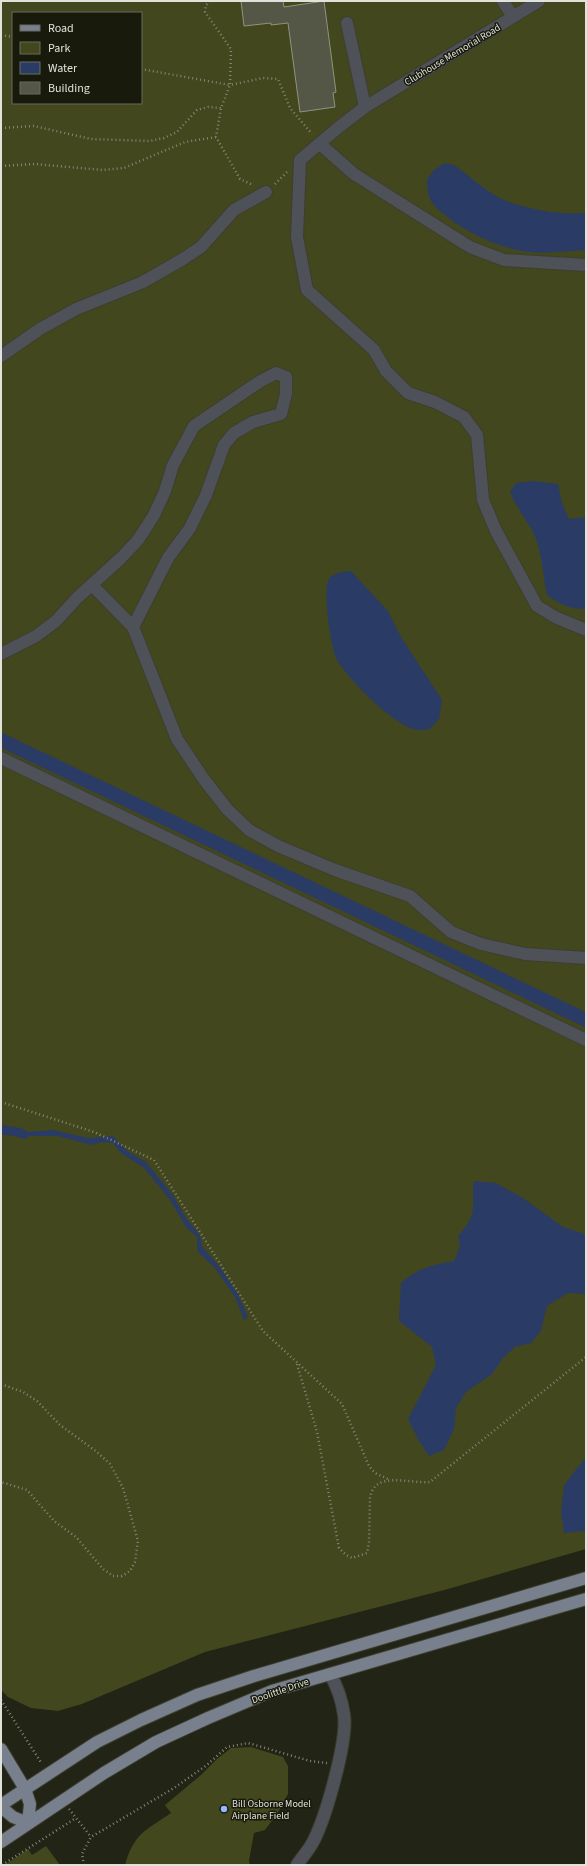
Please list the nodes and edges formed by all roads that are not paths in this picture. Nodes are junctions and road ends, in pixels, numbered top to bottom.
1 (503, 1) edge
2 (539, 1) edge
3 (513, 17) junction
4 (347, 23) dead end
5 (365, 107) junction
6 (320, 144) junction
7 (266, 192) road end
8 (586, 265) edge
9 (1, 356) edge
10 (92, 585) junction
11 (133, 627) junction
12 (586, 630) edge
13 (1, 654) edge
14 (1, 758) edge
15 (586, 958) edge
16 (586, 1040) edge
17 (586, 1578) edge
18 (586, 1599) edge
19 (330, 1674) junction
20 (1, 1749) edge
21 (25, 1789) junction
22 (1, 1806) edge
23 (28, 1823) junction
24 (1, 1842) edge
25 (296, 1865) edge

1 - 3 street
2 - 3 street, Clubhouse Memorial Road
3 - 5 street, Clubhouse Memorial Road
4 - 5 street
5 - 6 street, Clubhouse Memorial Road
6 - 8 street
6 - 12 street, Clubhouse Memorial Road
7 - 9 street
10 - 11 street
10 - 11 street
10 - 13 street
11 - 15 street
14 - 16 street
17 - 21 main road, Doolittle Drive
18 - 19 main road, Doolittle Drive
19 - 23 main road, Doolittle Drive
19 - 25 street
20 - 21 main road
21 - 22 main road, Doolittle Drive
21 - 23 main road
22 - 23 main road
23 - 24 main road, Doolittle Drive

